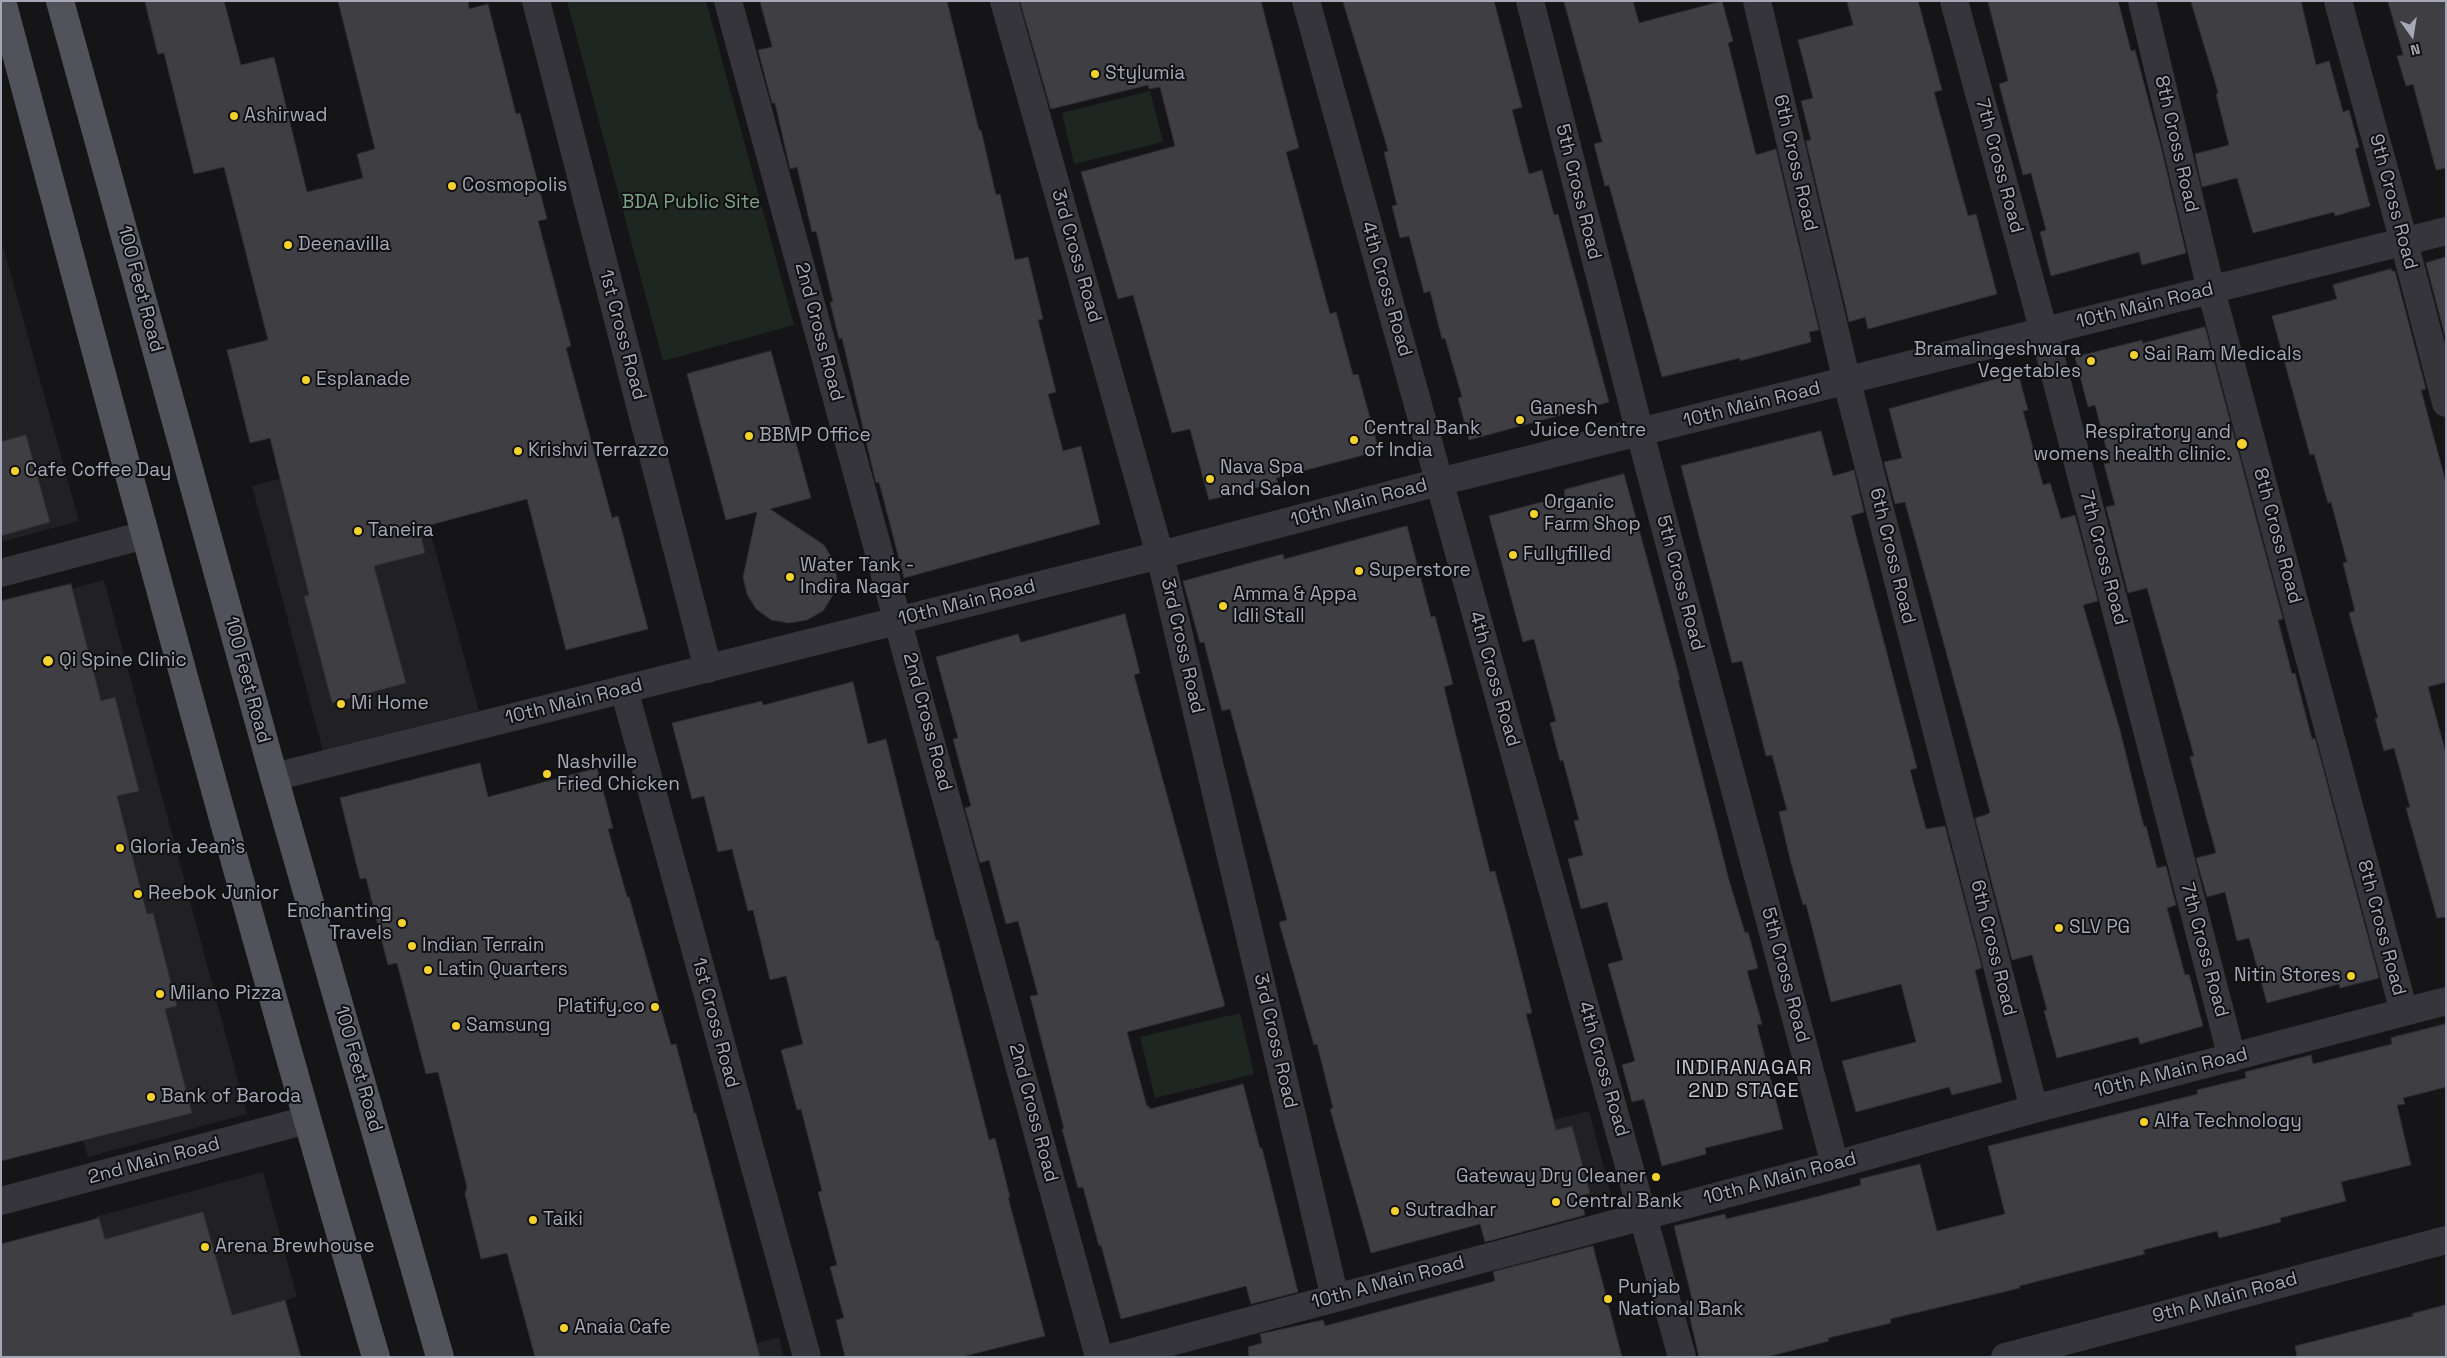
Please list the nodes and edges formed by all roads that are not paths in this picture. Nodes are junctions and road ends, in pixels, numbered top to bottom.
1 (2, 1) edge
2 (60, 1) edge
3 (536, 1) edge
4 (728, 1) edge
5 (1004, 1) edge
6 (1306, 1) edge
7 (1530, 1) edge
8 (1757, 1) edge
9 (1954, 1) edge
10 (2142, 1) edge
11 (2338, 1) edge
12 (2446, 231) edge
13 (2404, 242) junction
14 (2211, 290) junction
15 (2044, 332) junction
16 (1847, 382) junction
17 (2446, 403) edge
18 (1640, 433) junction
19 (1439, 482) junction
20 (145, 535) junction
21 (1160, 555) junction
22 (1, 573) edge
23 (899, 620) junction
24 (708, 669) junction
25 (624, 689) junction
26 (274, 777) junction
27 (2446, 1000) edge
28 (2404, 1012) junction
29 (2232, 1058) junction
30 (2034, 1109) junction
31 (307, 1120) junction
32 (1835, 1165) junction
33 (1, 1202) edge
34 (1643, 1215) junction
35 (2446, 1240) edge
36 (1335, 1298) junction
37 (376, 1357) edge
38 (440, 1357) edge
39 (807, 1357) edge
40 (1099, 1357) edge
41 (1114, 1357) edge
42 (1682, 1357) edge
43 (2005, 1357) edge

1 - 20 main road
2 - 26 main road, 100 Feet Road
3 - 24 street, 1st Cross Road
4 - 23 street, 2nd Cross Road
5 - 21 street, 3rd Cross Road
6 - 19 street, 4th Cross Road
7 - 18 street, 5th Cross Road
8 - 16 street, 6th Cross Road
9 - 15 street, 7th Cross Road
10 - 14 street, 8th Cross Road
11 - 13 street, 9th Cross Road
12 - 13 street, 10th Main Road
13 - 14 street, 10th Main Road
13 - 17 street, 9th Cross Road
14 - 15 street, 10th Main Road
14 - 28 street, 8th Cross Road
15 - 16 street, 10th Main Road
15 - 29 street, 7th Cross Road
16 - 18 street, 10th Main Road
16 - 30 street, 6th Cross Road
18 - 19 street, 10th Main Road
18 - 32 street, 5th Cross Road
19 - 21 street, 10th Main Road
19 - 34 street, 4th Cross Road
20 - 22 street
20 - 31 main road
21 - 23 street, 10th Main Road
21 - 36 street, 3rd Cross Road
23 - 24 street, 10th Main Road
23 - 40 street, 2nd Cross Road
24 - 25 street, 10th Main Road
25 - 26 street, 10th Main Road
25 - 39 street, 1st Cross Road
26 - 38 main road, 100 Feet Road
27 - 28 street, 10th A Main Road
28 - 29 street, 10th A Main Road
29 - 30 street, 10th A Main Road
30 - 32 street, 10th A Main Road
31 - 33 street, 2nd Main Road
31 - 37 main road
32 - 34 street, 10th A Main Road
34 - 36 street, 10th A Main Road
34 - 42 street, 4th Cross Road
35 - 43 street, 9th A Main Road
36 - 41 street, 10th A Main Road

